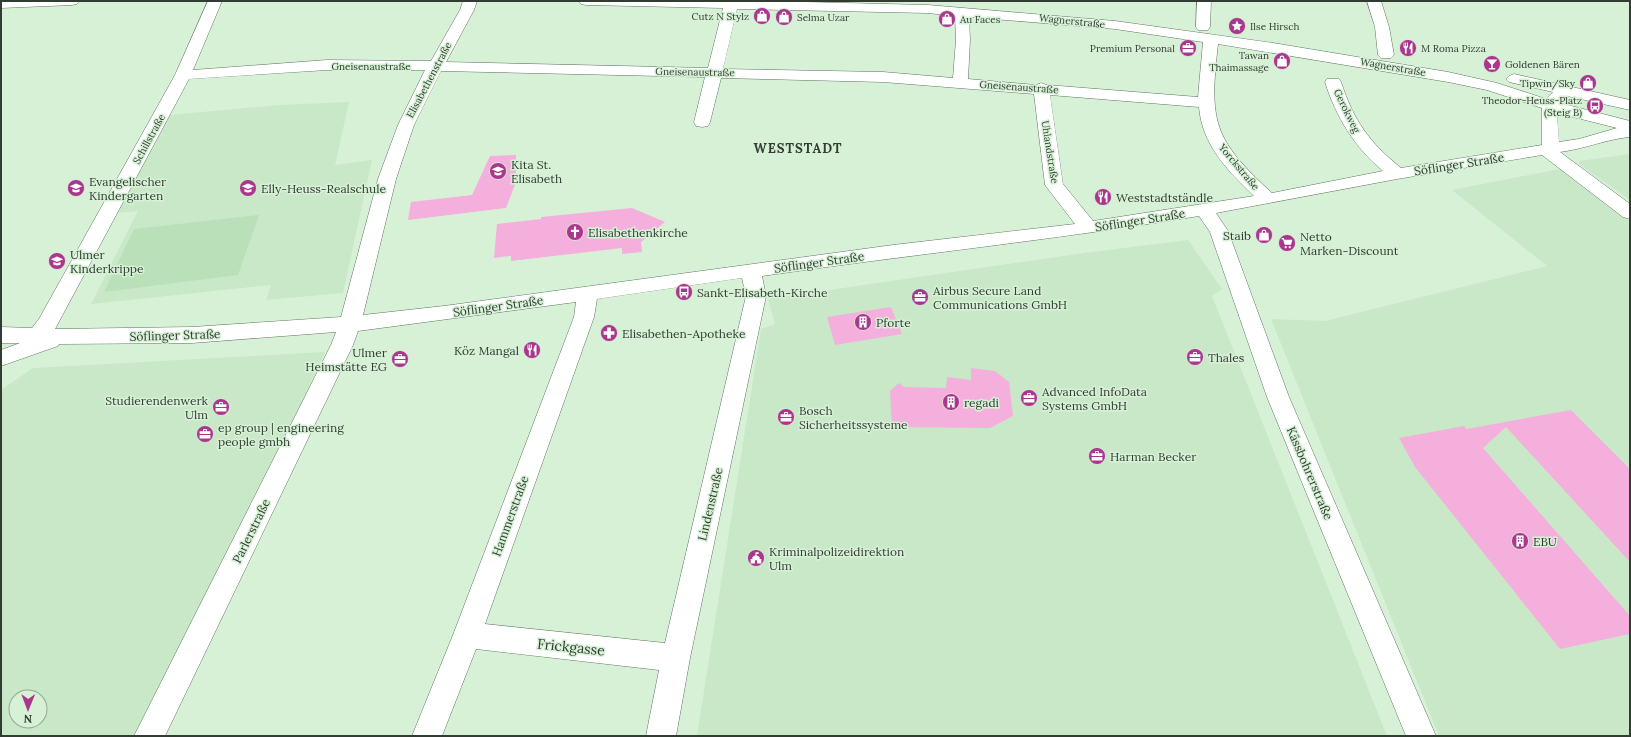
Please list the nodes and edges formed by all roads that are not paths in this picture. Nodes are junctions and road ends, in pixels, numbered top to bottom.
1 (72, 1) edge
2 (215, 1) edge
3 (470, 1) edge
4 (586, 1) edge
5 (947, 1) edge
6 (1204, 1) edge
7 (1374, 1) edge
8 (732, 3) edge
9 (1, 4) edge
10 (955, 5) edge
11 (1207, 32) junction
12 (1386, 55) junction
13 (437, 66) junction
14 (714, 73) junction
15 (180, 80) junction
16 (1333, 82) dead end
17 (960, 83) junction
18 (1041, 88) junction
19 (1583, 95) junction
20 (1207, 103) junction
21 (1552, 105) junction
22 (1630, 105) edge
23 (702, 122) dead end
24 (1630, 126) edge
25 (1630, 132) edge
26 (1546, 150) junction
27 (1396, 174) junction
28 (1268, 200) junction
29 (1204, 210) junction
30 (1630, 213) edge
31 (1088, 228) junction
32 (751, 272) junction
33 (588, 294) junction
34 (350, 324) junction
35 (1, 335) edge
36 (38, 336) junction
37 (64, 336) junction
38 (1, 358) edge
39 (467, 635) junction
40 (676, 658) junction
41 (149, 736) edge
42 (427, 736) edge
43 (662, 736) edge
44 (1421, 736) edge

1 - 9 street
2 - 15 street, Schillstraße
3 - 13 street, Elisabethenstraße
4 - 8 street, Wagnerstraße
5 - 10 street, Wagnerstraße
6 - 11 street, Yorckstraße
7 - 12 street
8 - 10 street, Wagnerstraße
8 - 14 street
10 - 11 street, Wagnerstraße
10 - 17 street
11 - 12 street, Wagnerstraße
11 - 20 street, Yorckstraße
11 - 21 street, Wagnerstraße
12 - 19 street, Wagnerstraße
13 - 14 street, Gneisenaustraße
13 - 15 street, Gneisenaustraße
13 - 34 street, Elisabethenstraße
14 - 17 street, Gneisenaustraße
14 - 23 street
15 - 36 street, Schillstraße
16 - 27 street, Gerokweg
17 - 18 street, Gneisenaustraße
18 - 20 street, Gneisenaustraße
18 - 31 street, Uhlandstraße
19 - 21 street
19 - 22 street
20 - 28 street, Yorckstraße
21 - 24 street, Wagnerstraße
21 - 26 street
25 - 26 street, Söflinger Straße
26 - 27 street, Söflinger Straße
26 - 30 street
27 - 28 street, Söflinger Straße
28 - 29 street, Söflinger Straße
29 - 31 street, Söflinger Straße
29 - 44 street, Kässbohrerstraße
31 - 32 street, Söflinger Straße
32 - 33 street, Söflinger Straße
32 - 40 street, Lindenstraße
33 - 34 street, Söflinger Straße
33 - 39 street, Hammerstraße
34 - 37 street, Söflinger Straße
34 - 41 street, Parlerstraße
35 - 36 street, Söflinger Straße
36 - 37 street, Söflinger Straße
37 - 38 street
39 - 40 street, Frickgasse
39 - 42 street, Hammerstraße
40 - 43 street, Lindenstraße

